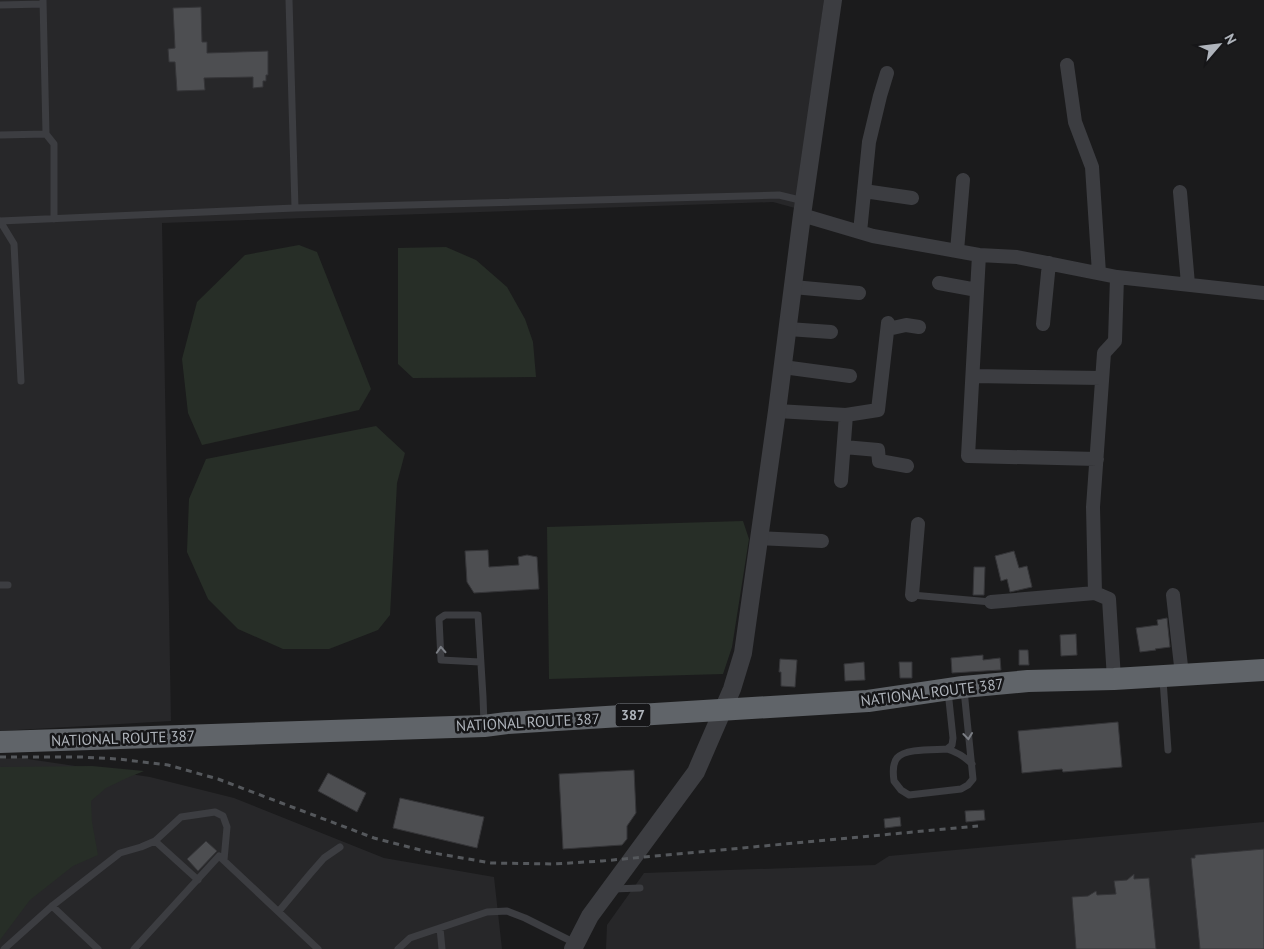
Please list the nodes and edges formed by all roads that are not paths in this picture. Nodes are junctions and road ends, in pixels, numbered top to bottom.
1 (289, 0) edge
2 (833, 0) edge
3 (43, 2) edge
4 (0, 6) edge
5 (1068, 65) dead end
6 (887, 73) dead end
7 (46, 134) junction
8 (0, 135) edge
9 (963, 180) dead end
10 (864, 191) junction
11 (1180, 192) dead end
12 (912, 198) dead end
13 (295, 208) junction
14 (803, 208) junction
15 (54, 219) junction
16 (0, 221) edge
17 (860, 232) junction
18 (958, 251) junction
19 (979, 255) junction
20 (1049, 263) junction
21 (1099, 273) junction
22 (1118, 276) junction
23 (940, 283) dead end
24 (1188, 284) junction
25 (793, 287) junction
26 (977, 290) junction
27 (858, 293) dead end
28 (1264, 293) edge
29 (1043, 324) dead end
30 (919, 327) dead end
31 (788, 329) junction
32 (831, 332) dead end
33 (783, 367) junction
34 (850, 376) dead end
35 (973, 376) junction
36 (1102, 378) junction
37 (21, 381) dead end
38 (777, 411) junction
39 (846, 415) junction
40 (844, 447) junction
41 (1097, 459) junction
42 (907, 466) dead end
43 (841, 481) dead end
44 (918, 524) dead end
45 (759, 538) junction
46 (822, 540) dead end
47 (0, 585) edge
48 (8, 585) dead end
49 (1095, 593) junction
50 (1172, 594) dead end
51 (912, 595) joint
52 (991, 602) joint
53 (480, 662) junction
54 (1264, 670) edge
55 (1172, 676) junction
56 (1114, 679) junction
57 (955, 688) junction
58 (722, 710) junction
59 (484, 726) junction
60 (0, 742) edge
61 (947, 749) junction
62 (1168, 750) dead end
63 (972, 764) junction
64 (155, 841) junction
65 (340, 847) dead end
66 (224, 860) junction
67 (198, 880) junction
68 (640, 888) dead end
69 (610, 889) junction
70 (52, 906) junction
71 (278, 911) junction
72 (440, 928) junction
73 (574, 946) edge
74 (4, 949) edge
75 (98, 949) edge
76 (134, 949) edge
77 (318, 949) edge
78 (398, 949) edge
79 (442, 949) edge

1 - 13 lane
2 - 14 street
3 - 4 lane
3 - 7 lane
5 - 21 street
6 - 10 street
7 - 8 lane
7 - 15 lane
9 - 18 street
10 - 12 street
10 - 17 street
11 - 24 street
13 - 14 lane
13 - 15 lane
14 - 17 street
14 - 25 street
15 - 16 lane
16 - 37 lane
17 - 18 street
18 - 19 street
19 - 20 street
19 - 26 street
20 - 21 street
20 - 29 street
21 - 22 street
22 - 24 street
22 - 36 street
23 - 26 street
24 - 28 street
25 - 27 street
25 - 31 street
26 - 35 street
30 - 39 street
31 - 32 street
31 - 33 street
33 - 34 street
33 - 38 street
35 - 36 street
35 - 41 street
36 - 41 street
38 - 39 street
38 - 45 street
39 - 40 street
40 - 42 street
40 - 43 street
41 - 49 street
44 - 51 street
45 - 46 street
45 - 58 street
47 - 48 lane
49 - 52 street
49 - 56 street
50 - 55 street
51 - 52 lane
53 -> 53 lane
53 - 59 lane
54 - 55 highway, NATIONAL ROUTE 387 / 387
55 - 56 highway, NATIONAL ROUTE 387 / 387
55 - 62 lane
56 - 57 highway, NATIONAL ROUTE 387 / 387
57 - 58 highway, NATIONAL ROUTE 387 / 387
57 - 61 lane
57 -> 63 lane
58 - 59 highway, NATIONAL ROUTE 387 / 387
58 - 69 street
59 - 60 highway, NATIONAL ROUTE 387 / 387
61 - 63 lane
61 - 63 lane
64 - 66 lane
64 - 67 lane
64 - 70 lane
65 - 71 lane
66 - 67 lane
66 - 71 lane
67 - 76 lane
68 - 69 lane
69 - 73 street
70 - 74 lane
70 - 75 lane
71 - 77 lane
72 - 73 lane
72 - 78 lane
72 - 79 lane

